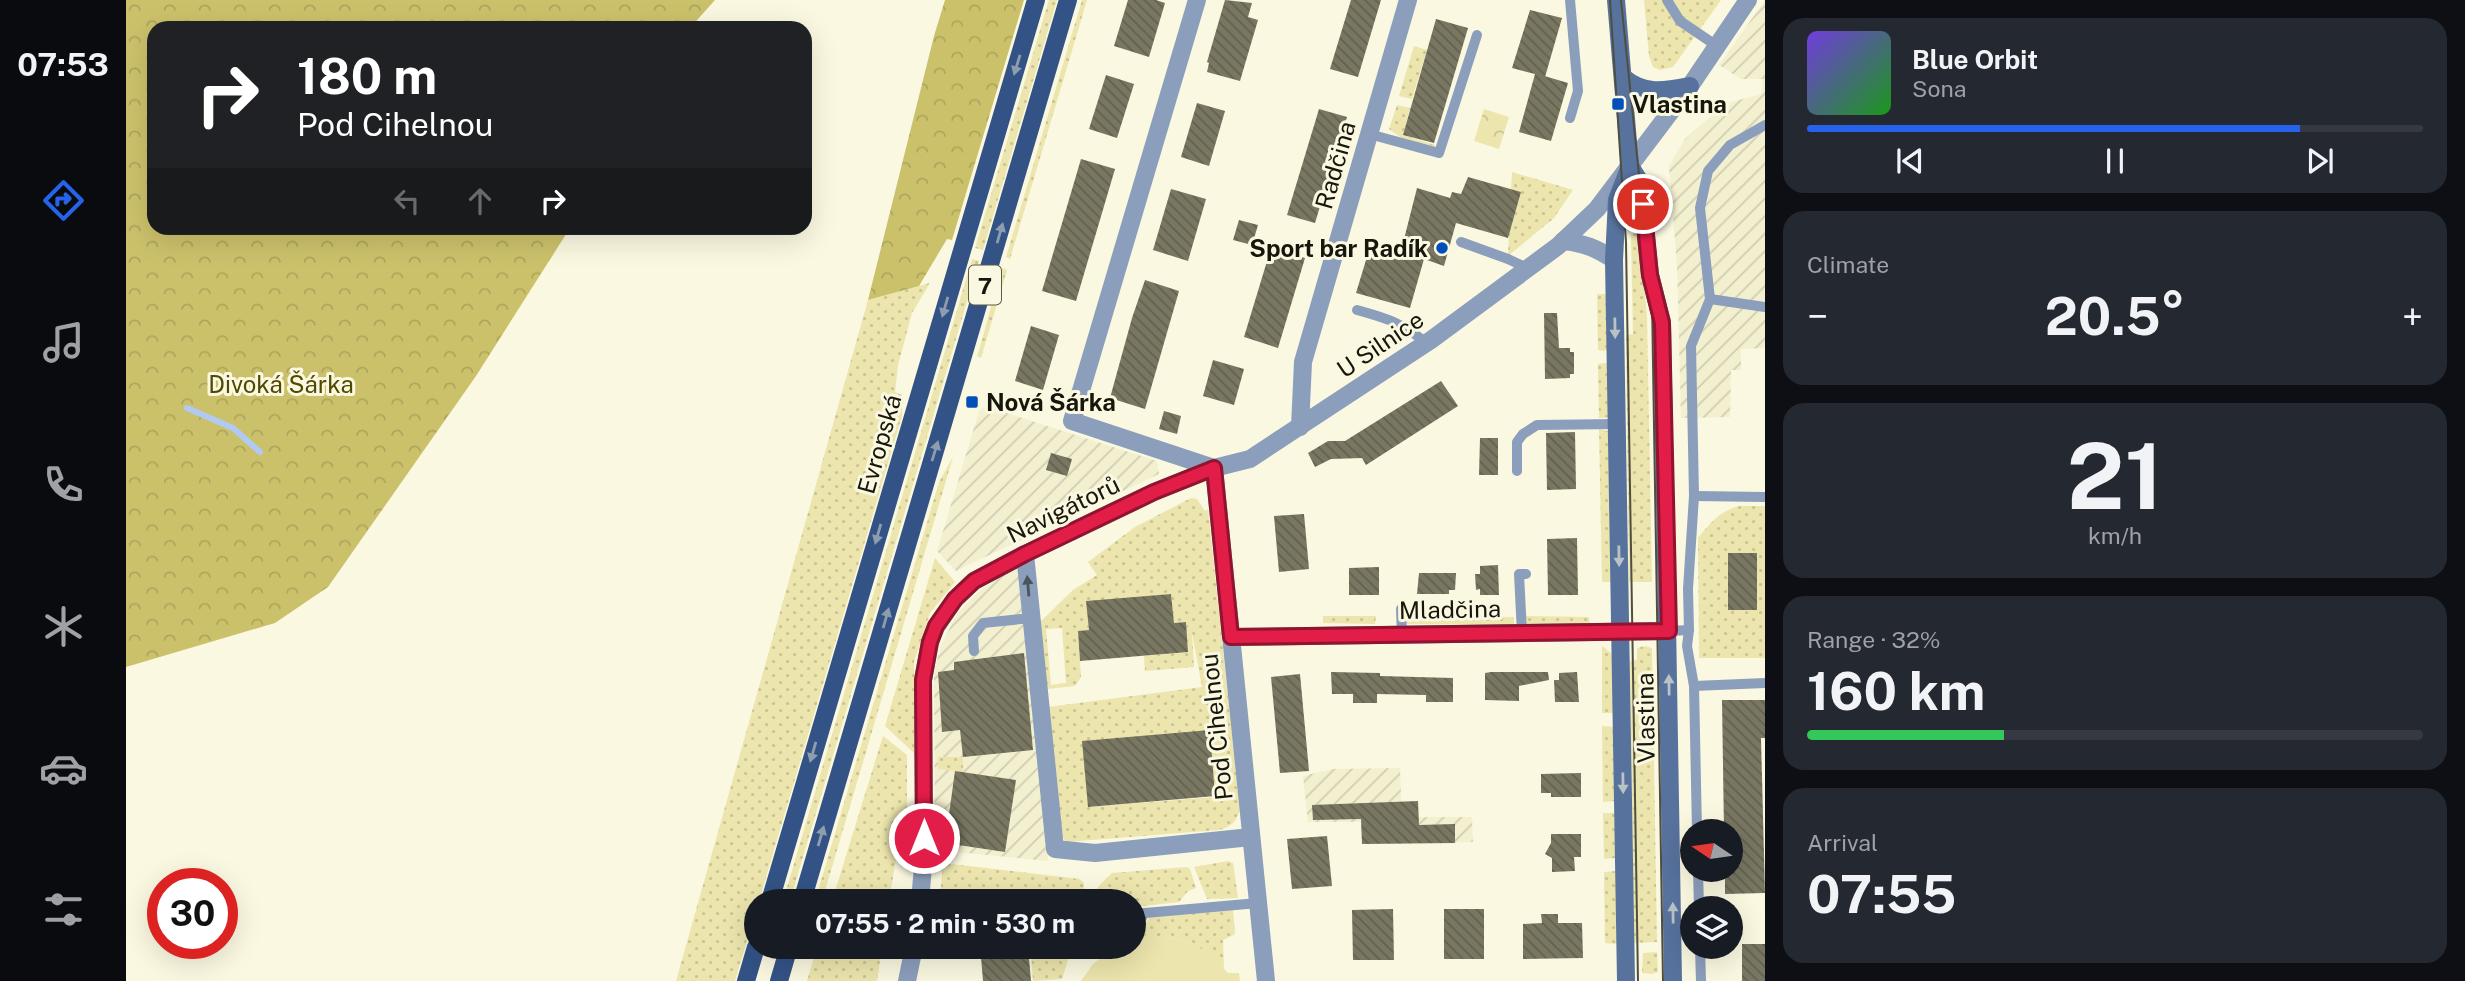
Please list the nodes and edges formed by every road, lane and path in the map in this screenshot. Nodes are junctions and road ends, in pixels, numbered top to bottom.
1 (1036, 0) edge
2 (1068, 0) edge
3 (1197, 0) edge
4 (1408, 0) edge
5 (1570, 0) edge
6 (1616, 0) edge
7 (1667, 0) edge
8 (1748, 0) edge
9 (1477, 35) dead end
10 (1717, 46) junction
11 (1623, 77) junction
12 (1690, 86) junction
13 (1570, 118) dead end
14 (1765, 125) edge
15 (1369, 134) junction
16 (1630, 166) junction
17 (1563, 241) junction
18 (1461, 242) dead end
19 (1614, 260) junction
20 (1527, 268) junction
21 (1710, 299) junction
22 (1765, 307) edge
23 (1357, 310) dead end
24 (1426, 343) junction
25 (1617, 424) junction
26 (1300, 427) junction
27 (1214, 468) junction
28 (1517, 471) dead end
29 (1695, 496) junction
30 (1765, 497) edge
31 (1025, 554) junction
32 (1526, 574) dead end
33 (1401, 610) dead end
34 (1031, 618) junction
35 (1689, 630) junction
36 (1669, 631) junction
37 (1620, 632) junction
38 (1522, 633) junction
39 (1402, 635) junction
40 (1231, 637) junction
41 (974, 651) dead end
42 (1765, 683) edge
43 (1694, 686) junction
44 (1698, 819) edge
45 (1251, 837) junction
46 (773, 889) edge
47 (806, 889) edge
48 (920, 889) edge
49 (1258, 903) junction
50 (1146, 913) edge
51 (752, 959) edge
52 (785, 959) edge
53 (912, 959) edge
54 (1700, 959) edge
55 (746, 981) edge
56 (779, 981) edge
57 (907, 981) edge
58 (1266, 981) edge
59 (1626, 981) edge
60 (1674, 981) edge
61 (1701, 981) edge

1 -> 46 main road, Evropská / 7
47 -> 2 main road, 7
3 - 27 street
4 - 15 street, Radčina
5 - 13 lane
6 - 11 street, Vlastina
7 - 10 lane
8 - 10 street, U Silnice
9 - 15 lane
10 - 12 street, U Silnice
11 - 12 street
11 - 16 street, Vlastina
12 - 16 street, U Silnice
14 - 21 lane
15 - 26 street, Radčina
16 - 17 street, U Silnice
16 - 19 street, Vlastina
16 - 36 street, Vlastina
17 - 19 street
17 - 20 street, U Silnice
18 - 20 lane
19 -> 25 street, Vlastina
20 - 24 street, U Silnice
21 - 22 lane
21 - 29 lane
23 - 24 lane
24 - 26 street, U Silnice
25 - 28 lane
25 -> 37 street, Vlastina
26 - 27 street, U Silnice
27 - 31 street, Navigátorů
27 - 40 street, Pod Cihelnou
29 - 30 lane
29 - 35 lane
34 -> 31 street
31 - 48 street, Navigátorů
32 - 38 lane
33 - 39 lane
34 - 41 lane
34 - 45 street
35 - 36 lane
35 - 43 lane
36 - 37 street, Mladčina
60 -> 36 street, Vlastina
37 - 38 street, Mladčina
37 -> 59 street, Vlastina
38 - 39 street, Mladčina
39 - 40 street, Mladčina
40 - 45 street, Pod Cihelnou
42 - 43 lane
43 - 44 lane
45 - 49 street, Pod Cihelnou
49 - 50 lane
49 - 58 street, Pod Cihelnou
51 - 55 main road
52 - 56 main road
53 - 57 street
54 - 61 lane

